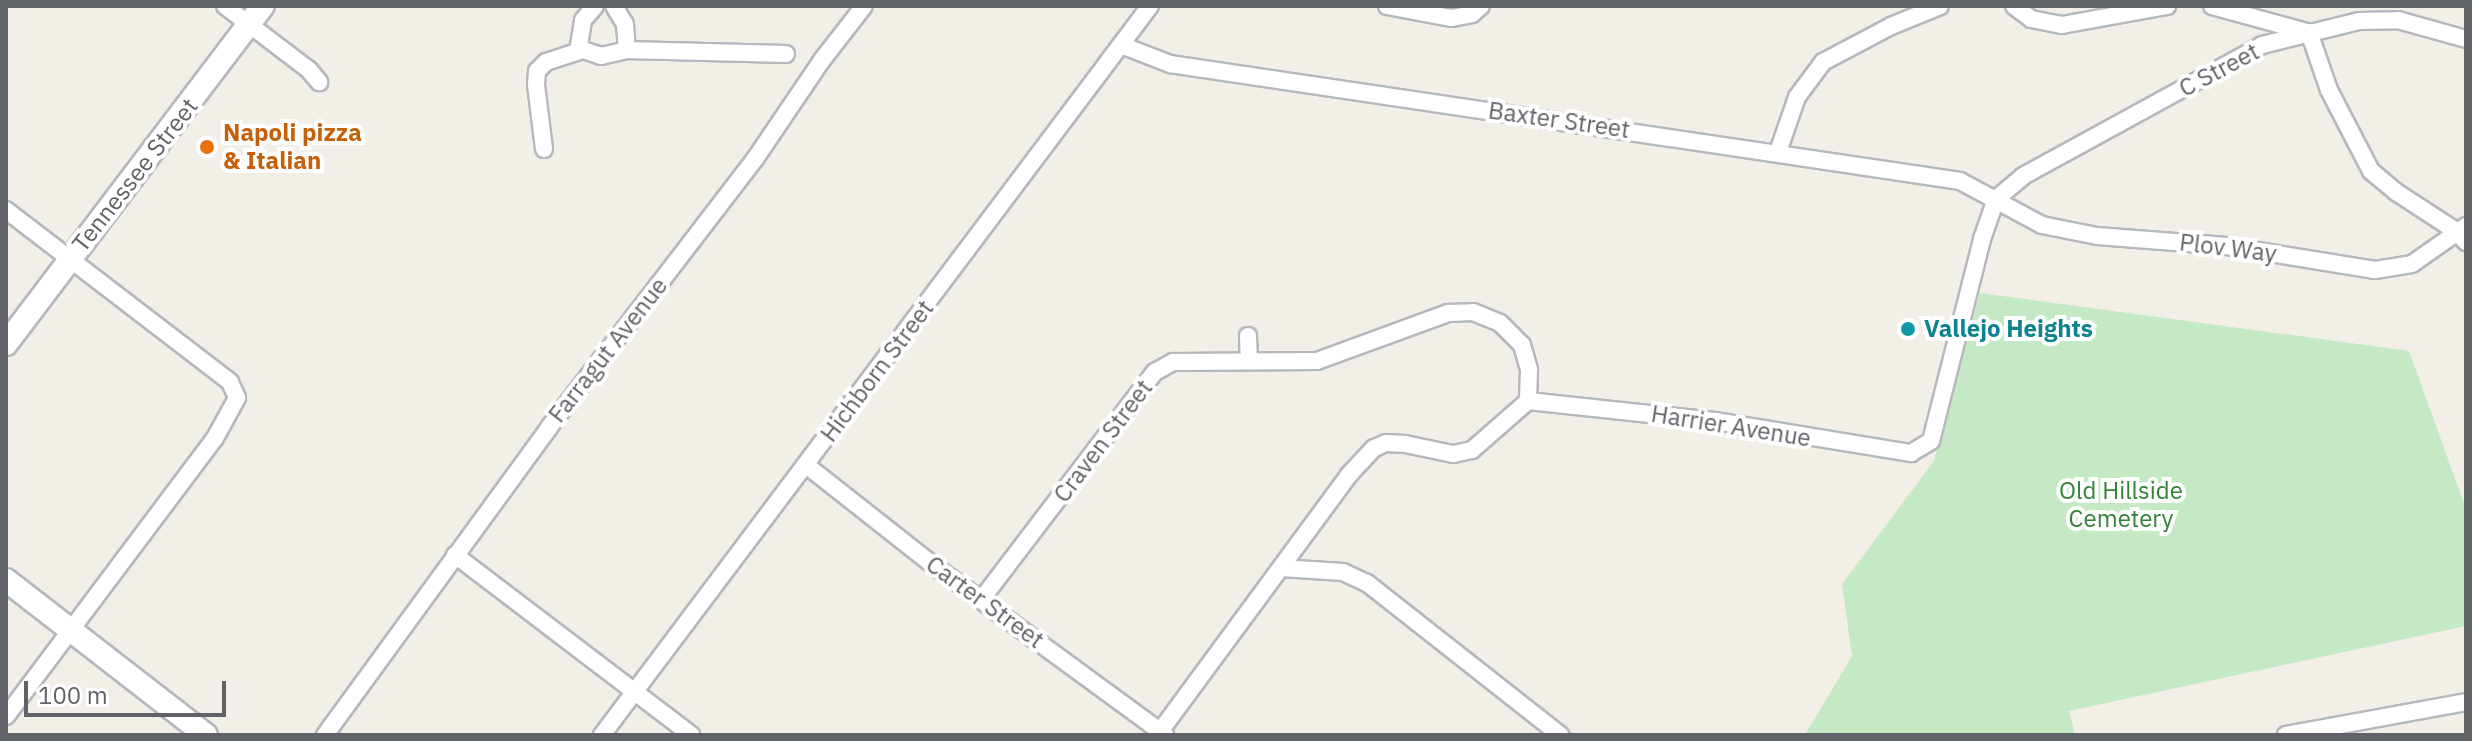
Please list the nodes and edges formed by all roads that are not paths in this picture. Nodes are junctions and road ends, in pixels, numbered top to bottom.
1 (225, 6) edge
2 (263, 6) edge
3 (595, 6) edge
4 (614, 6) edge
5 (864, 6) edge
6 (1150, 6) edge
7 (1387, 6) edge
8 (1481, 6) edge
9 (1940, 6) edge
10 (2014, 6) edge
11 (2167, 6) edge
12 (2212, 6) edge
13 (250, 24) junction
14 (2309, 32) junction
15 (2466, 39) edge
16 (1121, 45) junction
17 (583, 50) junction
18 (627, 50) junction
19 (786, 54) dead end
20 (319, 82) dead end
21 (544, 149) dead end
22 (1778, 152) junction
23 (1996, 199) junction
24 (6, 210) edge
25 (2463, 233) edge
26 (71, 258) junction
27 (1248, 336) dead end
28 (6, 344) edge
29 (1249, 361) junction
30 (1528, 401) junction
31 (806, 465) junction
32 (455, 555) junction
33 (1281, 568) junction
34 (6, 580) edge
35 (981, 600) junction
36 (69, 632) junction
37 (636, 691) junction
38 (2466, 702) edge
39 (6, 716) edge
40 (1161, 734) edge
41 (206, 735) edge
42 (325, 735) edge
43 (602, 735) edge
44 (691, 735) edge
45 (1560, 735) edge
46 (2286, 735) edge

1 - 13 street
2 - 13 main road, Tennessee Street
3 - 17 street
4 - 18 street
5 - 32 street, Farragut Avenue
6 - 16 street, Hichborn Street
7 - 8 street
9 - 22 street
10 - 11 street
12 - 14 street
13 - 20 street
13 - 26 main road, Tennessee Street
14 - 15 street, C Street
14 - 23 street, C Street
14 - 25 street
16 - 22 street, Baxter Street
16 - 31 street, Hichborn Street
17 - 18 street
17 - 21 street
18 - 19 street
22 - 23 street, Baxter Street
23 - 25 street, Plov Way
23 - 30 street, Harrier Avenue
24 - 26 street
26 - 28 main road, Tennessee Street
26 - 36 street
27 - 29 street
29 - 30 street, Craven Street
29 - 35 street, Craven Street
30 - 33 street
31 - 35 street, Carter Street
31 - 37 street, Hichborn Street
32 - 37 street
32 - 42 street, Farragut Avenue
33 - 40 street
33 - 45 street
34 - 36 main road
35 - 40 street, Carter Street
36 - 39 street
36 - 41 main road
37 - 43 street, Hichborn Street
37 - 44 street
38 - 46 street

